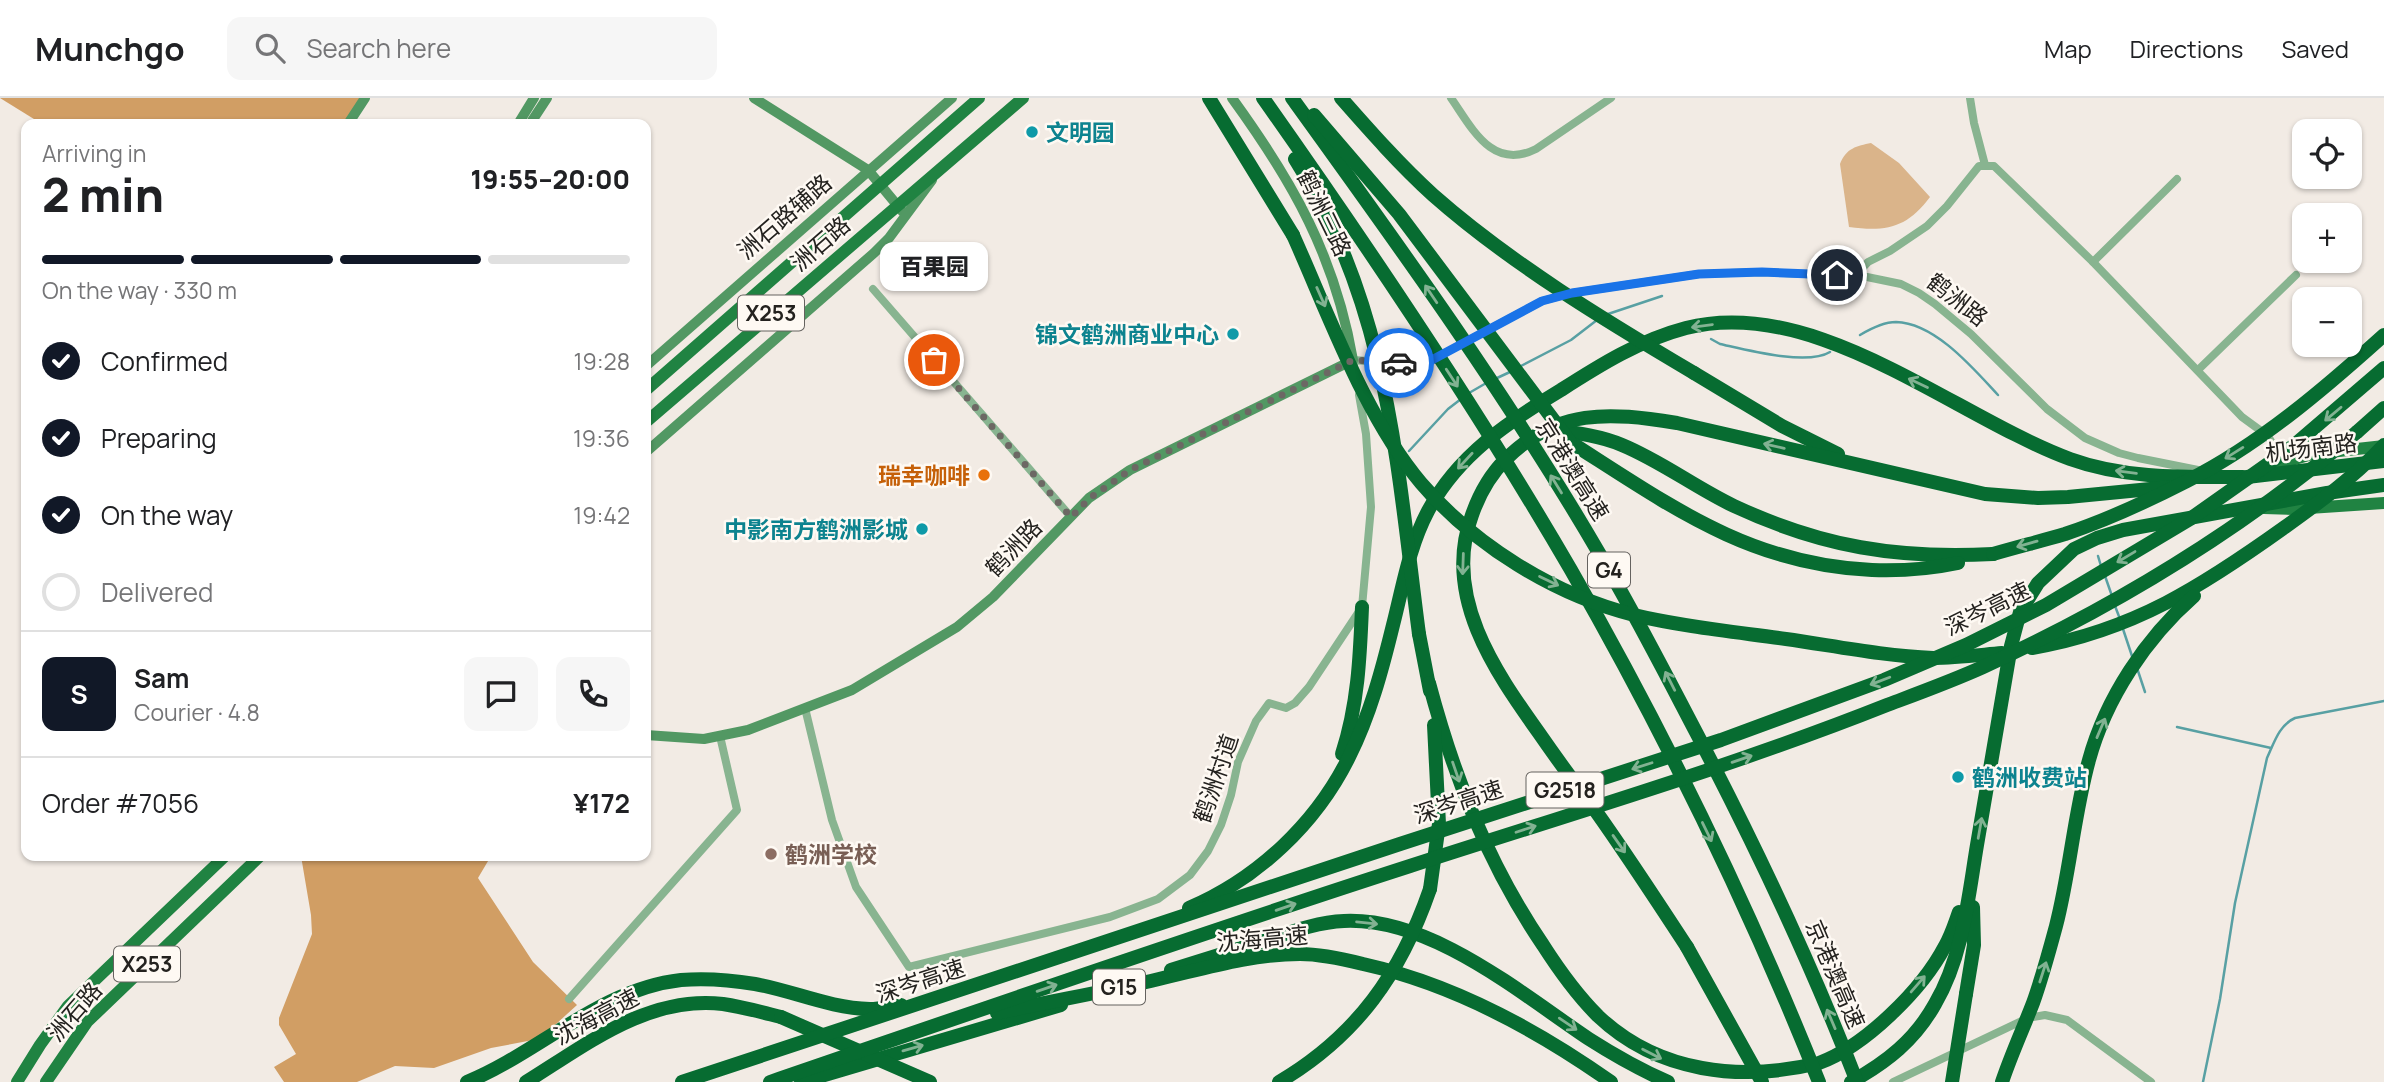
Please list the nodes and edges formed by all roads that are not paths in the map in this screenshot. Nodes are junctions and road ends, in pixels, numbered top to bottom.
1 (365, 98) edge
2 (534, 98) edge
3 (547, 98) edge
4 (754, 98) edge
5 (952, 98) edge
6 (979, 98) edge
7 (1023, 98) edge
8 (1209, 98) edge
9 (1232, 98) edge
10 (1252, 98) edge
11 (1263, 98) edge
12 (1292, 98) edge
13 (1300, 98) edge
14 (1341, 98) edge
15 (1451, 98) edge
16 (1611, 98) edge
17 (1970, 98) edge
18 (351, 119) edge
19 (521, 119) edge
20 (533, 119) edge
21 (944, 164) junction
22 (1986, 165) junction
23 (868, 170) junction
24 (2177, 179) dead end
25 (880, 184) junction
26 (897, 205) junction
27 (906, 216) junction
28 (2093, 262) junction
29 (2296, 275) dead end
30 (1855, 276) junction
31 (873, 289) dead end
32 (2384, 335) edge
33 (1353, 360) junction
34 (651, 362) edge
35 (2384, 368) edge
36 (2198, 370) junction
37 (651, 386) edge
38 (2384, 408) edge
39 (651, 418) edge
40 (1547, 429) junction
41 (2384, 446) edge
42 (651, 448) edge
43 (2283, 461) junction
44 (2377, 462) edge
45 (1864, 466) junction
46 (2243, 477) junction
47 (2378, 485) edge
48 (2384, 503) edge
49 (2250, 508) junction
50 (1071, 517) junction
51 (1993, 554) junction
52 (2213, 578) junction
53 (1362, 607) junction
54 (1429, 684) junction
55 (805, 708) junction
56 (651, 735) edge
57 (720, 736) junction
58 (1319, 806) junction
59 (220, 861) edge
60 (255, 861) edge
61 (1973, 871) junction
62 (569, 999) dead end
63 (936, 1025) junction
64 (17, 1082) edge
65 (46, 1082) edge
66 (467, 1082) edge
67 (526, 1082) edge
68 (682, 1082) edge
69 (770, 1082) edge
70 (801, 1082) edge
71 (930, 1082) edge
72 (1279, 1082) edge
73 (1611, 1082) edge
74 (1668, 1082) edge
75 (1762, 1082) edge
76 (1819, 1082) edge
77 (1851, 1082) edge
78 (1857, 1082) edge
79 (1893, 1082) edge
80 (1952, 1082) edge
81 (2002, 1082) edge
82 (2151, 1082) edge

1 - 18 street
2 - 19 street
3 - 20 street
4 - 23 street
5 - 23 street, 洲石路辅路
6 - 25 main road, 洲石路 / X253
7 - 21 main road, 洲石路 / X253
8 -> 52 highway, bridge
9 - 33 street, 鹤洲三路
10 - 54 highway, bridge
11 -> 76 highway, G4, bridge
78 -> 12 highway, 京港澳高速 / G4, bridge
13 - 51 highway, bridge
14 - 45 highway, bridge
15 - 16 street
17 - 22 street
21 - 26 main road, 洲石路 / X253
21 - 27 street
22 - 28 street
22 - 30 street
23 - 25 street
23 - 34 street, 洲石路辅路
24 - 28 street
25 - 26 street
25 - 37 main road, 洲石路 / X253
26 - 27 street
26 - 39 main road, 洲石路 / X253
27 - 42 street
28 - 36 street
29 - 36 street
30 - 33 street, 鹤洲路
30 - 46 street, 鹤洲路
31 - 50 street
32 -> 51 highway, bridge
33 - 50 street, 鹤洲路
33 - 53 street, 鹤洲村道
35 -> 68 highway, 深岑高速 / G2518, bridge
36 - 43 street
63 -> 38 highway, 深岑高速 / G2518, bridge
45 -> 40 highway
40 - 51 highway
40 -> 75 highway, bridge
41 - 43 main road
41 - 52 highway, bridge
43 - 46 main road
44 - 46 highway, 机场南路
45 - 46 highway
46 -> 58 highway
47 - 49 highway, 机场南路
48 - 49 main road
61 -> 49 highway, 机场南路
50 - 55 street, 鹤洲路
81 -> 52 highway, bridge
53 - 55 street, 鹤洲村道
53 - 58 highway
54 -> 61 highway
54 - 72 highway, bridge
55 - 57 street, 鹤洲路
56 - 57 street, 鹤洲路
57 - 62 street
58 - 66 highway
59 - 64 main road, 洲石路 / X253
60 - 65 main road, 洲石路 / X253
61 - 77 highway
61 - 80 highway, bridge
63 - 69 highway, 深岑高速 / G15, bridge
63 - 73 highway, 沈海高速 / G15, bridge
67 - 71 highway, 沈海高速, bridge
70 -> 74 highway
79 - 82 street

